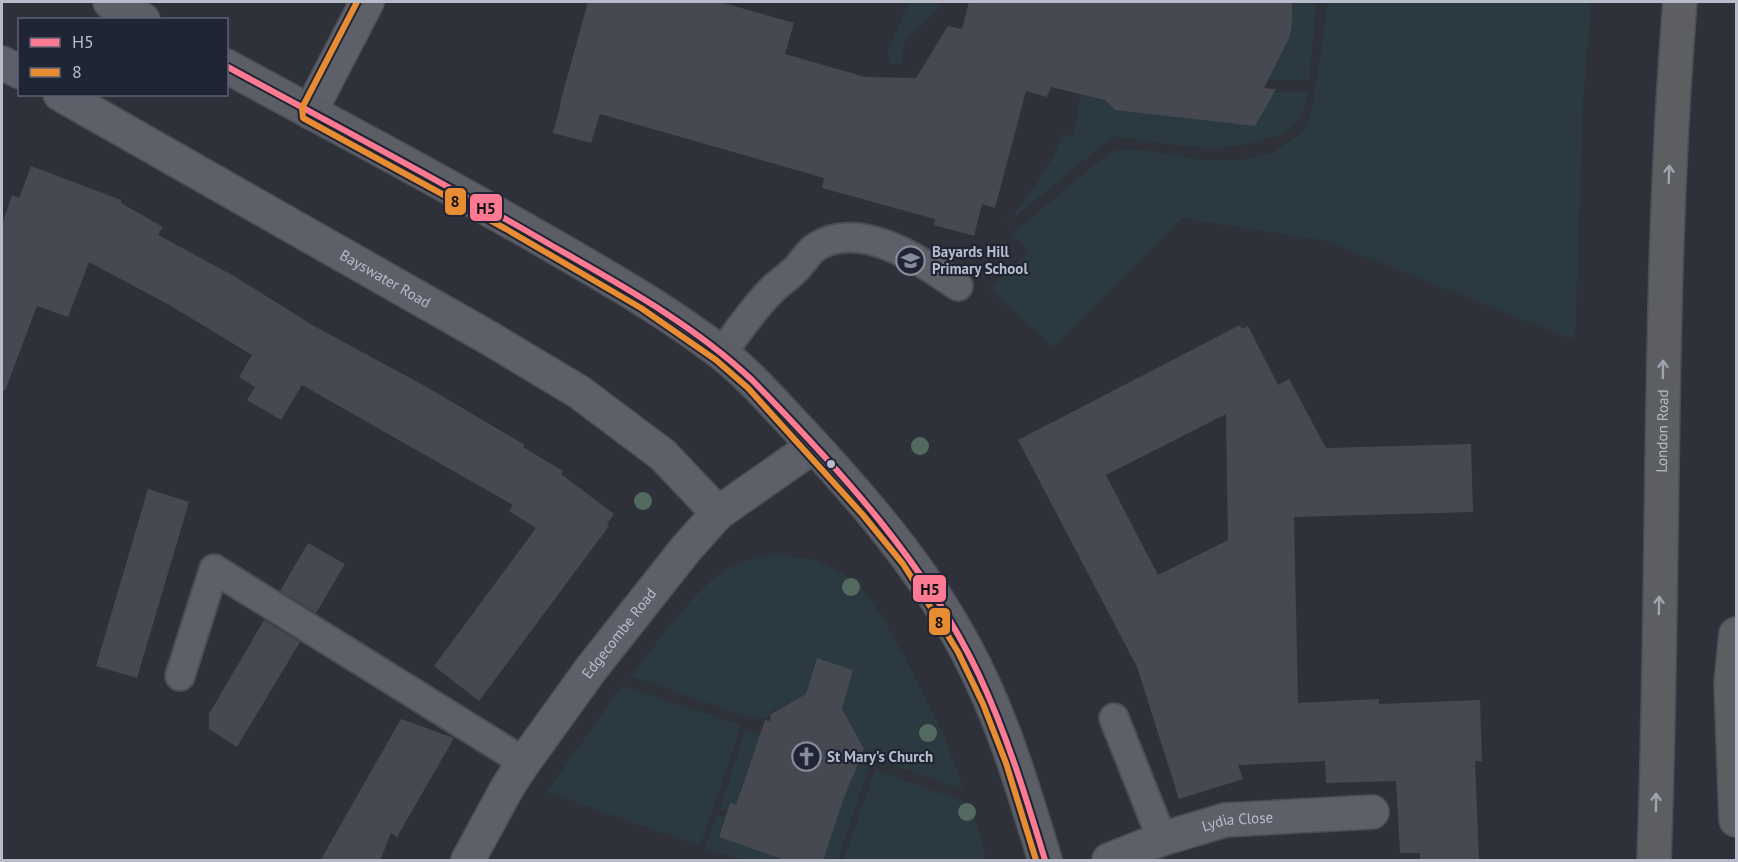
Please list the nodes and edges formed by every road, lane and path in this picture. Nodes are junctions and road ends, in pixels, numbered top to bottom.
1 (110, 2) edge
2 (367, 2) edge
3 (1680, 2) edge
4 (139, 18) edge
5 (2, 63) edge
6 (228, 67) edge
7 (18, 71) edge
8 (64, 96) edge
9 (310, 112) junction
10 (958, 286) dead end
11 (722, 353) junction
12 (814, 446) junction
13 (718, 513) junction
14 (1737, 634) edge
15 (180, 676) dead end
16 (1114, 718) dead end
17 (524, 762) junction
18 (1372, 812) dead end
19 (1737, 820) edge
20 (1162, 839) junction
21 (468, 861) edge
22 (1045, 861) edge
23 (1108, 861) edge
24 (1654, 861) edge

1 - 4 street
2 - 9 street
24 -> 3 highway, London Road
5 - 7 street
6 - 9 street
8 - 13 street, Bayswater Road
9 - 11 street
10 - 11 lane
11 - 12 street
12 - 13 street, Edgecombe Road
12 - 22 street
13 - 17 street, Edgecombe Road
14 - 19 highway
15 - 17 lane
16 - 20 lane
17 - 21 street, Edgecombe Road
18 - 20 street, Lydia Close
20 - 23 street, Lydia Close

